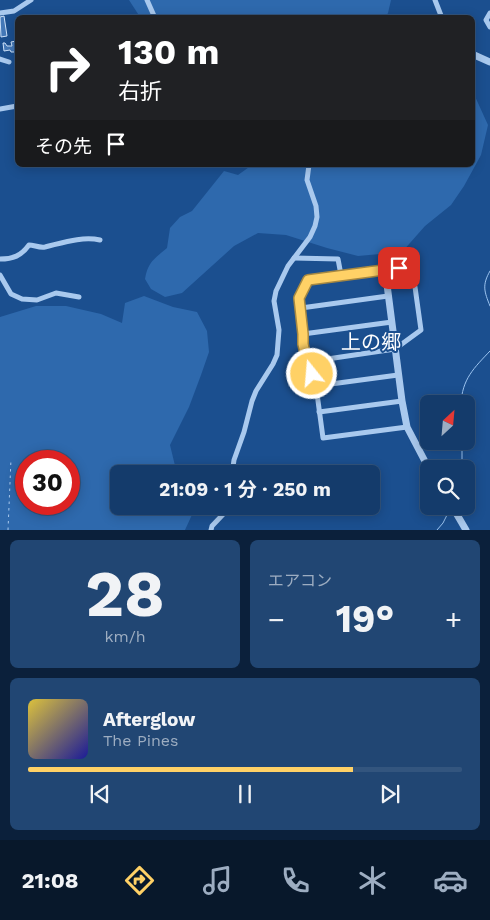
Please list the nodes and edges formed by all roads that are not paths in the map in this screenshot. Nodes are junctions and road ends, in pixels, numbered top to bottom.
1 (31, 0) edge
2 (146, 0) edge
3 (435, 0) edge
4 (0, 13) edge
5 (490, 13) edge
6 (154, 15) edge
7 (441, 15) edge
8 (490, 27) edge
9 (475, 55) edge
10 (0, 58) edge
11 (9, 62) dead end
12 (490, 62) edge
13 (15, 106) edge
14 (0, 109) edge
15 (309, 167) edge
16 (100, 240) dead end
17 (294, 258) junction
18 (0, 259) edge
19 (385, 269) junction
20 (0, 275) edge
21 (341, 275) junction
22 (388, 296) junction
23 (79, 297) dead end
24 (301, 308) junction
25 (392, 322) junction
26 (303, 334) junction
27 (395, 348) junction
28 (307, 362) junction
29 (398, 375) junction
30 (316, 386) junction
31 (402, 401) junction
32 (320, 412) junction
33 (407, 427) junction
34 (424, 460) edge
35 (233, 465) edge
36 (222, 515) edge
37 (457, 515) edge
38 (210, 530) edge
39 (466, 530) edge

1 - 4 street
2 - 6 street
3 - 7 street
5 - 8 street
9 - 12 street
10 - 11 street
13 - 14 street
15 - 17 street
16 - 18 street
17 - 21 street
17 - 35 street
19 - 21 street
19 - 22 street
19 - 27 street
20 - 23 street
21 - 24 street
22 - 24 street
22 - 25 street
24 - 26 street
25 - 26 street
25 - 27 street
26 - 28 street
27 - 28 street
27 - 29 street
28 - 30 street
29 - 30 street
29 - 31 street
30 - 32 street
31 - 32 street
31 - 33 street
32 - 33 street
33 - 34 street
36 - 38 street
37 - 39 street

